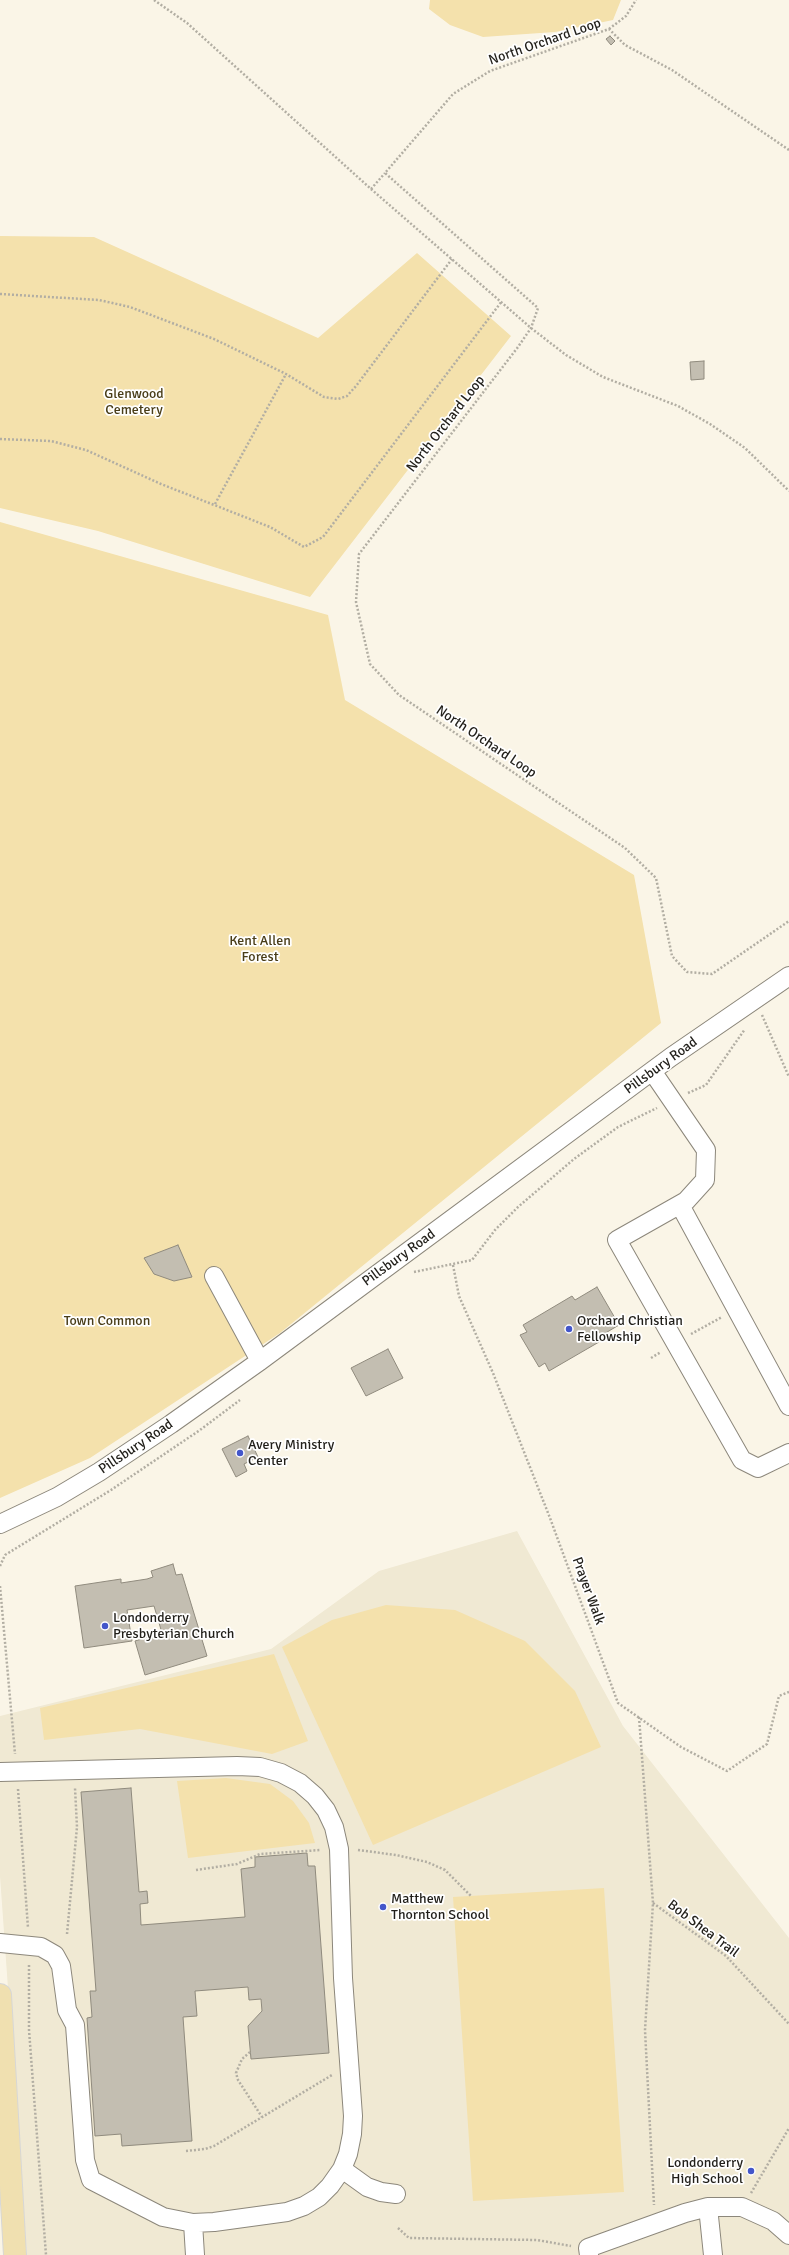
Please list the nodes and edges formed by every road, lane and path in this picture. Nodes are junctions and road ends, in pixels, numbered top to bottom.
1 (154, 0) edge
2 (636, 0) edge
3 (609, 29) junction
4 (789, 150) edge
5 (384, 173) junction
6 (371, 189) junction
7 (452, 259) junction
8 (0, 294) edge
9 (502, 301) junction
10 (531, 328) junction
11 (286, 374) junction
12 (0, 439) edge
13 (789, 491) edge
14 (215, 504) junction
15 (789, 921) edge
16 (789, 976) edge
17 (757, 1009) junction
18 (768, 1012) dead end
19 (757, 1020) dead end
20 (746, 1027) dead end
21 (652, 1071) junction
22 (789, 1077) edge
23 (672, 1101) junction
24 (680, 1205) junction
25 (454, 1265) junction
26 (411, 1273) dead end
27 (214, 1276) dead end
28 (736, 1308) junction
29 (685, 1338) dead end
30 (260, 1361) junction
31 (246, 1395) dead end
32 (789, 1406) edge
33 (789, 1453) edge
34 (0, 1524) edge
35 (0, 1566) edge
36 (789, 1692) edge
37 (639, 1717) junction
38 (73, 1770) junction
39 (0, 1772) edge
40 (339, 1849) junction
41 (196, 1870) dead end
42 (471, 1896) dead end
43 (653, 1903) junction
44 (67, 1934) dead end
45 (0, 1943) edge
46 (29, 1965) dead end
47 (0, 1995) edge
48 (789, 2024) edge
49 (250, 2052) dead end
50 (350, 2064) junction
51 (262, 2117) junction
52 (789, 2128) edge
53 (186, 2151) dead end
54 (4, 2155) edge
55 (342, 2169) junction
56 (396, 2194) dead end
57 (742, 2207) junction
58 (708, 2208) junction
59 (193, 2223) junction
60 (655, 2224) junction
61 (398, 2228) dead end
62 (789, 2235) edge
63 (589, 2252) edge
64 (15, 2255) edge
65 (46, 2255) edge
66 (195, 2255) edge
67 (713, 2255) edge

1 - 6 path
2 - 3 path
3 - 4 path, North Orchard Loop
3 - 5 path, North Orchard Loop
5 - 6 path
5 - 10 path, North Orchard Loop
6 - 7 path
7 - 9 path
7 - 11 path
8 - 11 path
9 - 10 path
9 - 14 path
10 - 13 path
10 - 15 path, North Orchard Loop
11 - 14 path
12 - 14 path
16 - 17 street, Pillsbury Road
17 - 18 path
17 - 19 path
17 - 21 street, Pillsbury Road
17 - 22 path
20 - 23 path
21 - 23 street
21 - 30 street, Pillsbury Road
23 - 24 street
23 - 25 path
24 - 28 street
24 - 33 street
25 - 26 path
25 - 37 path, Prayer Walk
27 - 30 street
28 - 29 path
28 - 32 street
30 - 34 street, Pillsbury Road
31 - 35 path
36 - 37 path, Prayer Walk
37 - 43 path
38 - 39 street
38 - 40 street
38 - 44 path
40 - 41 path
40 - 42 path
40 - 50 street
43 - 48 path, Bob Shea Trail
43 - 60 path
45 - 59 street
46 - 65 path
47 - 54 main road
49 - 51 path
50 - 51 path
50 - 55 street
51 - 53 path
52 - 57 path
54 - 64 main road
55 - 56 street
55 - 59 street
57 - 58 street
57 - 62 street
58 - 60 street
58 - 67 street
59 - 66 street
60 - 63 street
61 - 63 path

